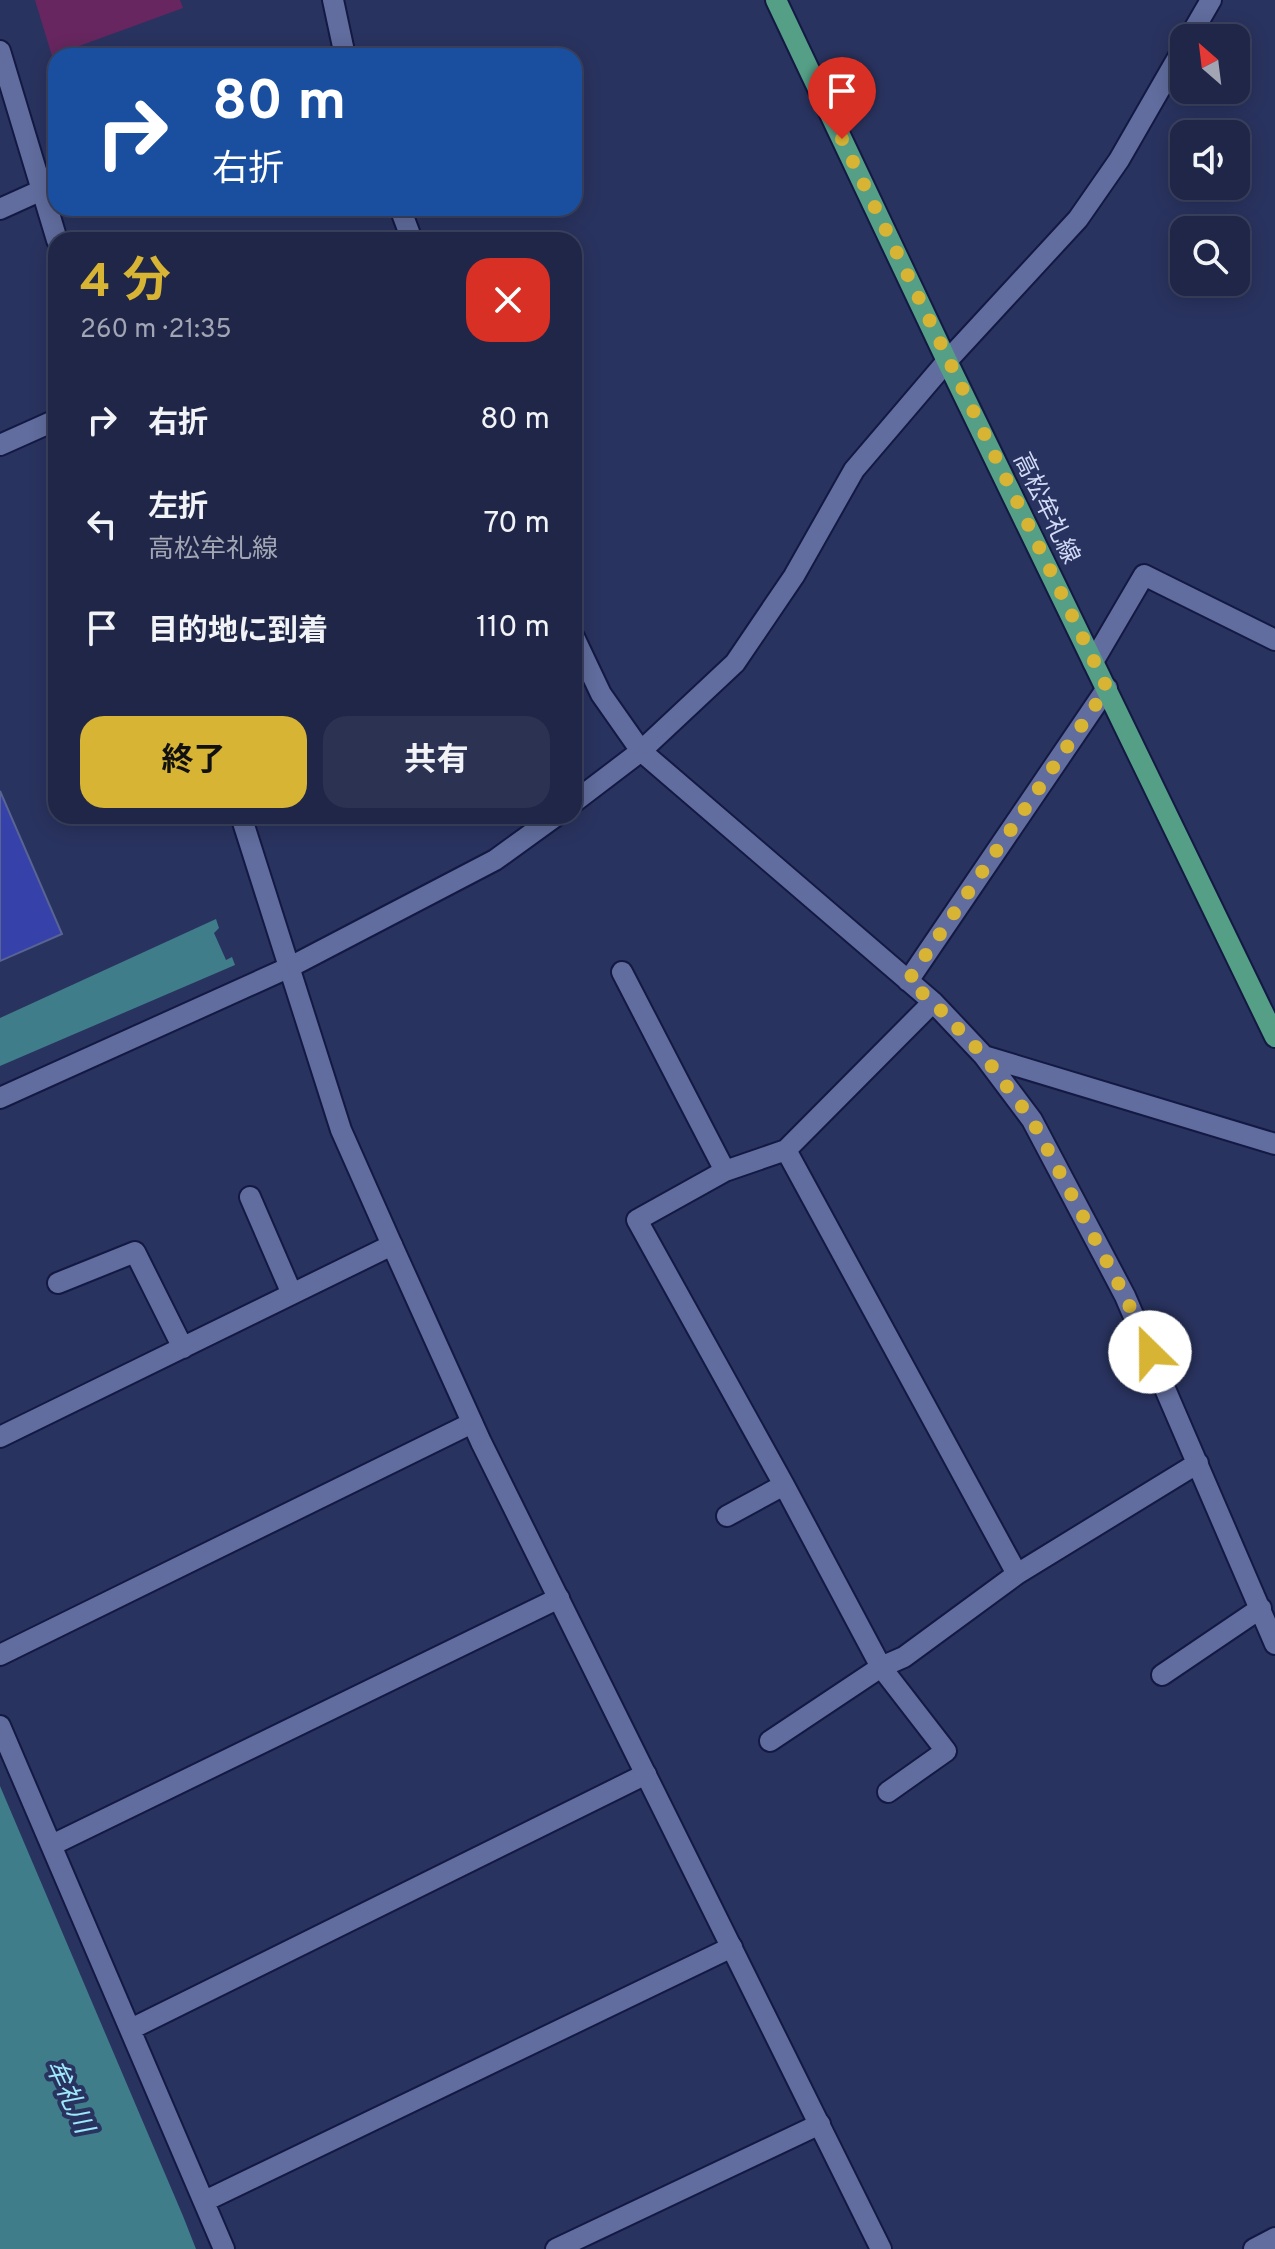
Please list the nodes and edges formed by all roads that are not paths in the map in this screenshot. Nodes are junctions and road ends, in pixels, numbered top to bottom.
1 (333, 0) edge
2 (776, 0) edge
3 (1211, 0) edge
4 (1197, 24) edge
5 (343, 48) edge
6 (0, 51) edge
7 (1170, 71) edge
8 (42, 190) junction
9 (0, 209) edge
10 (48, 210) edge
11 (947, 361) junction
12 (48, 424) edge
13 (0, 445) edge
14 (1275, 640) edge
15 (582, 654) edge
16 (1093, 662) junction
17 (1107, 688) junction
18 (641, 751) junction
19 (582, 796) edge
20 (244, 824) edge
21 (545, 824) edge
22 (290, 967) junction
23 (622, 972) dead end
24 (908, 981) junction
25 (933, 1002) junction
26 (1275, 1037) edge
27 (984, 1056) junction
28 (0, 1098) edge
29 (1275, 1144) edge
30 (786, 1150) junction
31 (725, 1171) junction
32 (250, 1197) dead end
33 (392, 1245) junction
34 (58, 1283) dead end
35 (292, 1294) junction
36 (183, 1348) junction
37 (472, 1423) junction
38 (0, 1437) edge
39 (1198, 1463) junction
40 (784, 1485) junction
41 (727, 1516) dead end
42 (1017, 1574) junction
43 (559, 1598) junction
44 (1261, 1608) junction
45 (1275, 1644) edge
46 (0, 1655) edge
47 (881, 1667) junction
48 (1162, 1675) dead end
49 (0, 1726) edge
50 (770, 1741) dead end
51 (646, 1774) junction
52 (888, 1792) dead end
53 (52, 1845) junction
54 (732, 1947) junction
55 (131, 2029) junction
56 (820, 2124) junction
57 (205, 2201) junction
58 (1275, 2238) edge
59 (224, 2249) edge
60 (556, 2249) edge
61 (881, 2249) edge
62 (1254, 2249) edge

1 - 5 street
2 - 11 main road, 高松牟礼線
3 - 4 street
6 - 8 street
7 - 11 street
8 - 9 street
8 - 10 street
11 - 16 main road, 高松牟礼線
11 - 18 street
12 - 13 street
14 - 16 street
15 - 18 street
16 - 17 main road, 高松牟礼線
17 - 24 street
17 - 26 main road, 高松牟礼線
18 - 19 street
18 - 24 street
20 - 22 street
21 - 22 street
22 - 28 street
22 - 33 street
23 - 31 street
24 - 25 street
25 - 27 street
25 - 30 street
27 - 29 street
27 - 39 street
30 - 31 street
30 - 42 street
31 - 40 street
32 - 35 street
33 - 35 street
33 - 37 street
34 - 36 street
35 - 36 street
36 - 38 street
37 - 43 street
37 - 46 street
39 - 42 street
39 - 44 street
40 - 41 street
40 - 47 street
42 - 47 street
43 - 51 street
43 - 53 street
44 - 45 street
44 - 48 street
47 - 50 street
47 - 52 street
49 - 53 street
51 - 54 street
51 - 55 street
53 - 55 street
54 - 56 street
54 - 57 street
55 - 57 street
56 - 60 street
56 - 61 street
57 - 59 street
58 - 62 street

